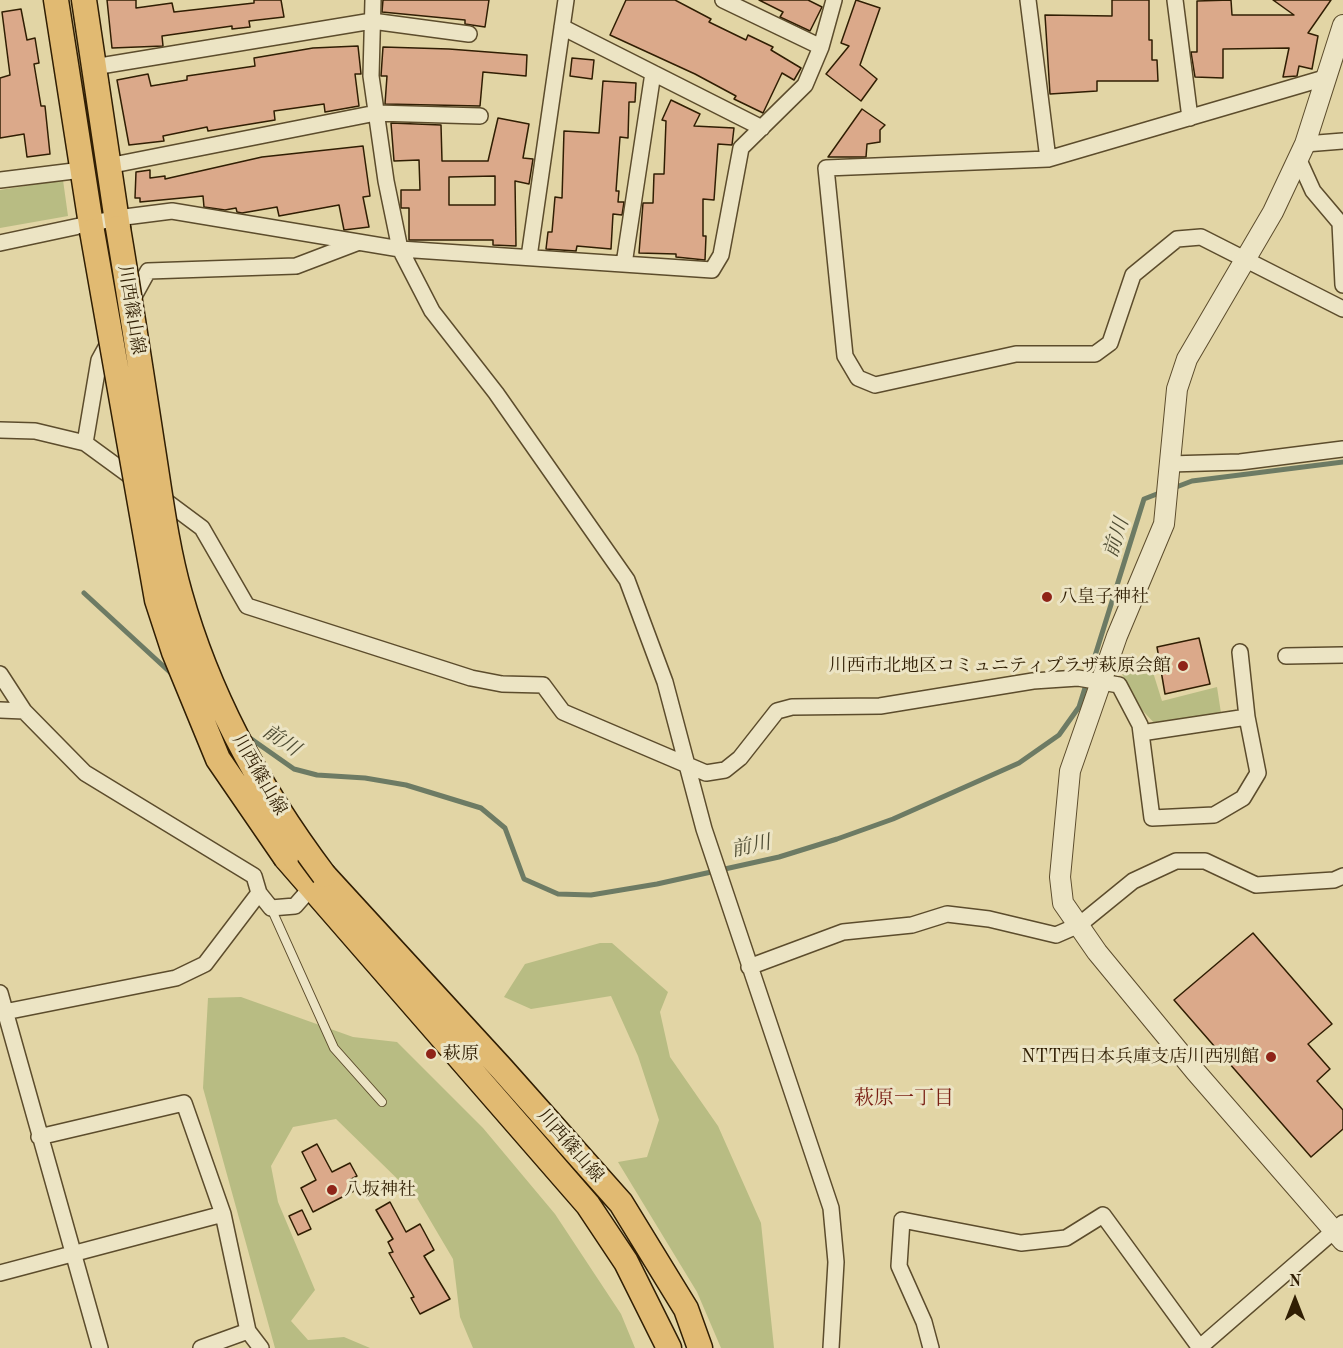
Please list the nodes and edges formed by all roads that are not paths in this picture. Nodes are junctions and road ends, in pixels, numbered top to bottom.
1 (56, 0) edge
2 (84, 0) edge
3 (373, 0) edge
4 (566, 0) edge
5 (723, 0) edge
6 (834, 0) edge
7 (1028, 0) edge
8 (1175, 0) edge
9 (372, 21) junction
10 (1343, 26) edge
11 (562, 27) junction
12 (469, 34) dead end
13 (820, 47) junction
14 (94, 66) junction
15 (653, 73) junction
16 (1328, 77) junction
17 (376, 113) junction
18 (480, 116) dead end
19 (1190, 118) junction
20 (762, 128) junction
21 (1343, 141) edge
22 (1301, 151) junction
23 (1048, 159) junction
24 (108, 166) junction
25 (82, 170) junction
26 (0, 180) edge
27 (118, 223) junction
28 (91, 227) junction
29 (359, 242) junction
30 (0, 243) edge
31 (400, 249) junction
32 (529, 257) junction
33 (1245, 259) junction
34 (624, 264) junction
35 (1343, 285) edge
36 (1343, 309) edge
37 (0, 430) edge
38 (86, 443) junction
39 (1343, 449) edge
40 (1169, 464) junction
41 (1240, 652) dead end
42 (1343, 655) edge
43 (1286, 656) dead end
44 (0, 674) edge
45 (1101, 682) junction
46 (0, 710) edge
47 (24, 711) junction
48 (1247, 717) junction
49 (1141, 733) junction
50 (688, 765) junction
51 (1343, 876) edge
52 (317, 881) junction
53 (259, 893) junction
54 (271, 908) junction
55 (1079, 926) junction
56 (749, 967) junction
57 (0, 993) edge
58 (3, 1013) edge
59 (382, 1102) dead end
60 (39, 1137) junction
61 (223, 1214) junction
62 (1340, 1231) edge
63 (72, 1252) junction
64 (0, 1273) edge
65 (248, 1331) junction
66 (100, 1348) edge
67 (201, 1348) edge
68 (261, 1348) edge
69 (669, 1348) edge
70 (700, 1348) edge
71 (831, 1348) edge
72 (931, 1348) edge
73 (1200, 1348) edge

1 - 25 main road, 川西篠山線
2 - 14 main road, 川西篠山線
3 - 9 street
4 - 11 street
5 - 13 street
6 - 13 street
7 - 23 street
8 - 19 street
9 - 12 street
9 - 14 street
9 - 17 street
10 - 16 street
11 - 15 street
11 - 32 street
13 - 20 street
14 - 24 main road, 川西篠山線
15 - 20 street
15 - 34 street
16 - 19 street
16 - 22 street
17 - 18 street
17 - 24 street
17 - 31 street
19 - 23 street
20 - 34 street
21 - 22 street
22 - 33 street
22 - 35 street
23 - 33 street
24 - 27 main road, 川西篠山線
25 - 26 street
25 - 28 main road, 川西篠山線
27 - 28 street
27 - 29 street
27 - 52 main road, 川西篠山線, bridge
28 - 30 street
28 - 52 main road, 川西篠山線, bridge
29 - 31 street
29 - 38 street
31 - 32 street
31 - 50 street
32 - 34 street
33 - 36 street
33 - 40 street
37 - 38 street
38 - 50 street
39 - 40 street
40 - 45 street
41 - 48 street
42 - 43 street
44 - 47 street
45 - 49 street
45 - 50 street
45 - 55 street
46 - 47 street
47 - 53 street
48 - 49 street
48 - 49 street
50 - 56 street
51 - 55 street
52 - 54 street
52 - 69 main road, 川西篠山線
52 - 70 main road, 川西篠山線
53 - 54 street
53 - 58 street
54 - 59 lane
55 - 56 street
55 - 62 street
56 - 71 street
57 - 58 street
58 - 60 street
60 - 61 street
60 - 63 street
61 - 63 street
61 - 65 street
62 - 73 street
63 - 64 street
63 - 66 street
65 - 67 street
65 - 68 street
72 - 73 street

